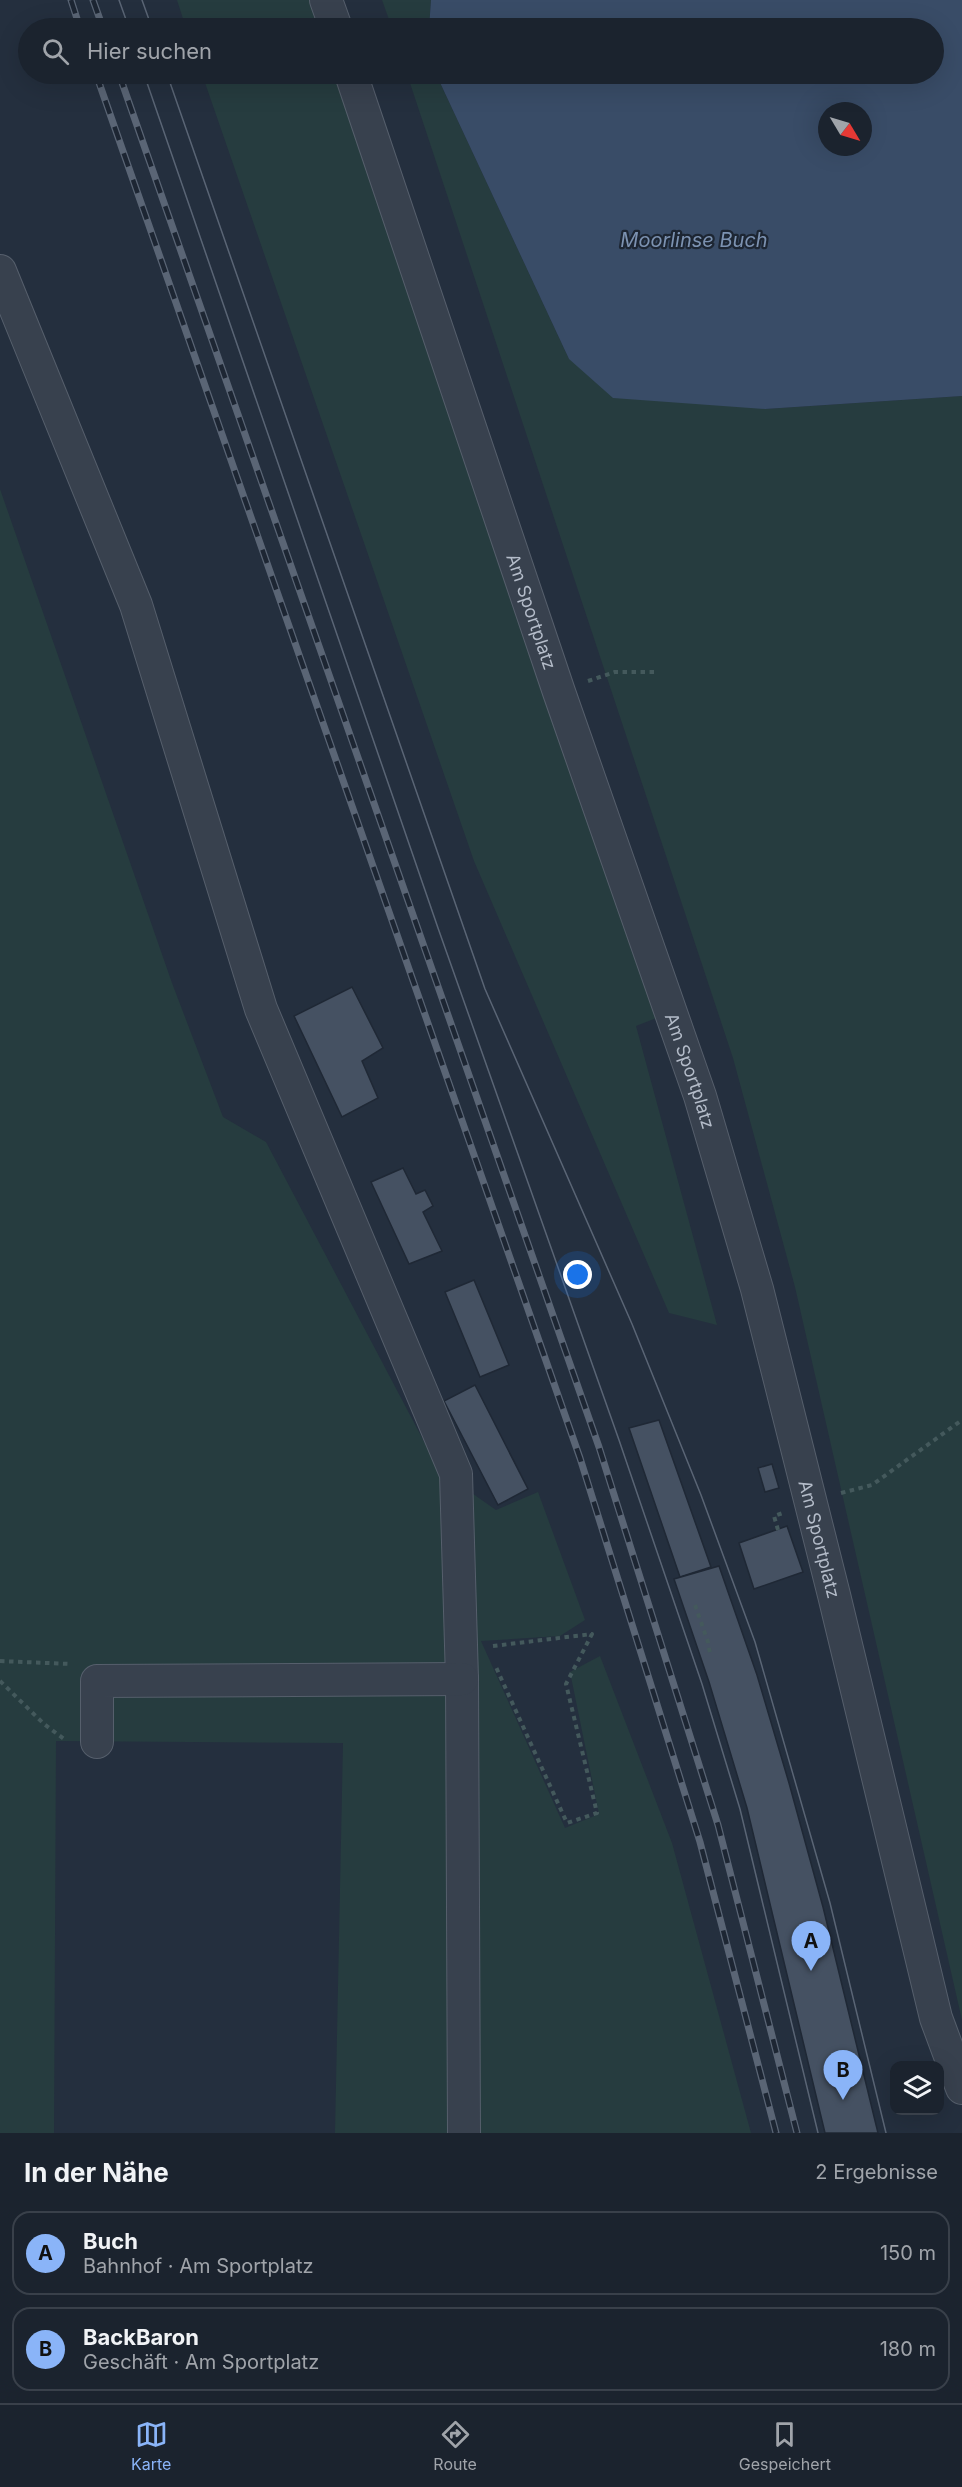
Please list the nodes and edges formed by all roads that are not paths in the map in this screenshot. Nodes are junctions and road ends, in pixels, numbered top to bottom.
1 (326, 0) edge
2 (332, 18) edge
3 (354, 84) edge
4 (0, 271) edge
5 (462, 1679) junction
6 (84, 1743) road end
7 (962, 2088) edge
8 (464, 2133) edge

1 - 2 street
3 - 7 street, Am Sportplatz
4 - 5 street
5 - 6 street
5 - 8 street

